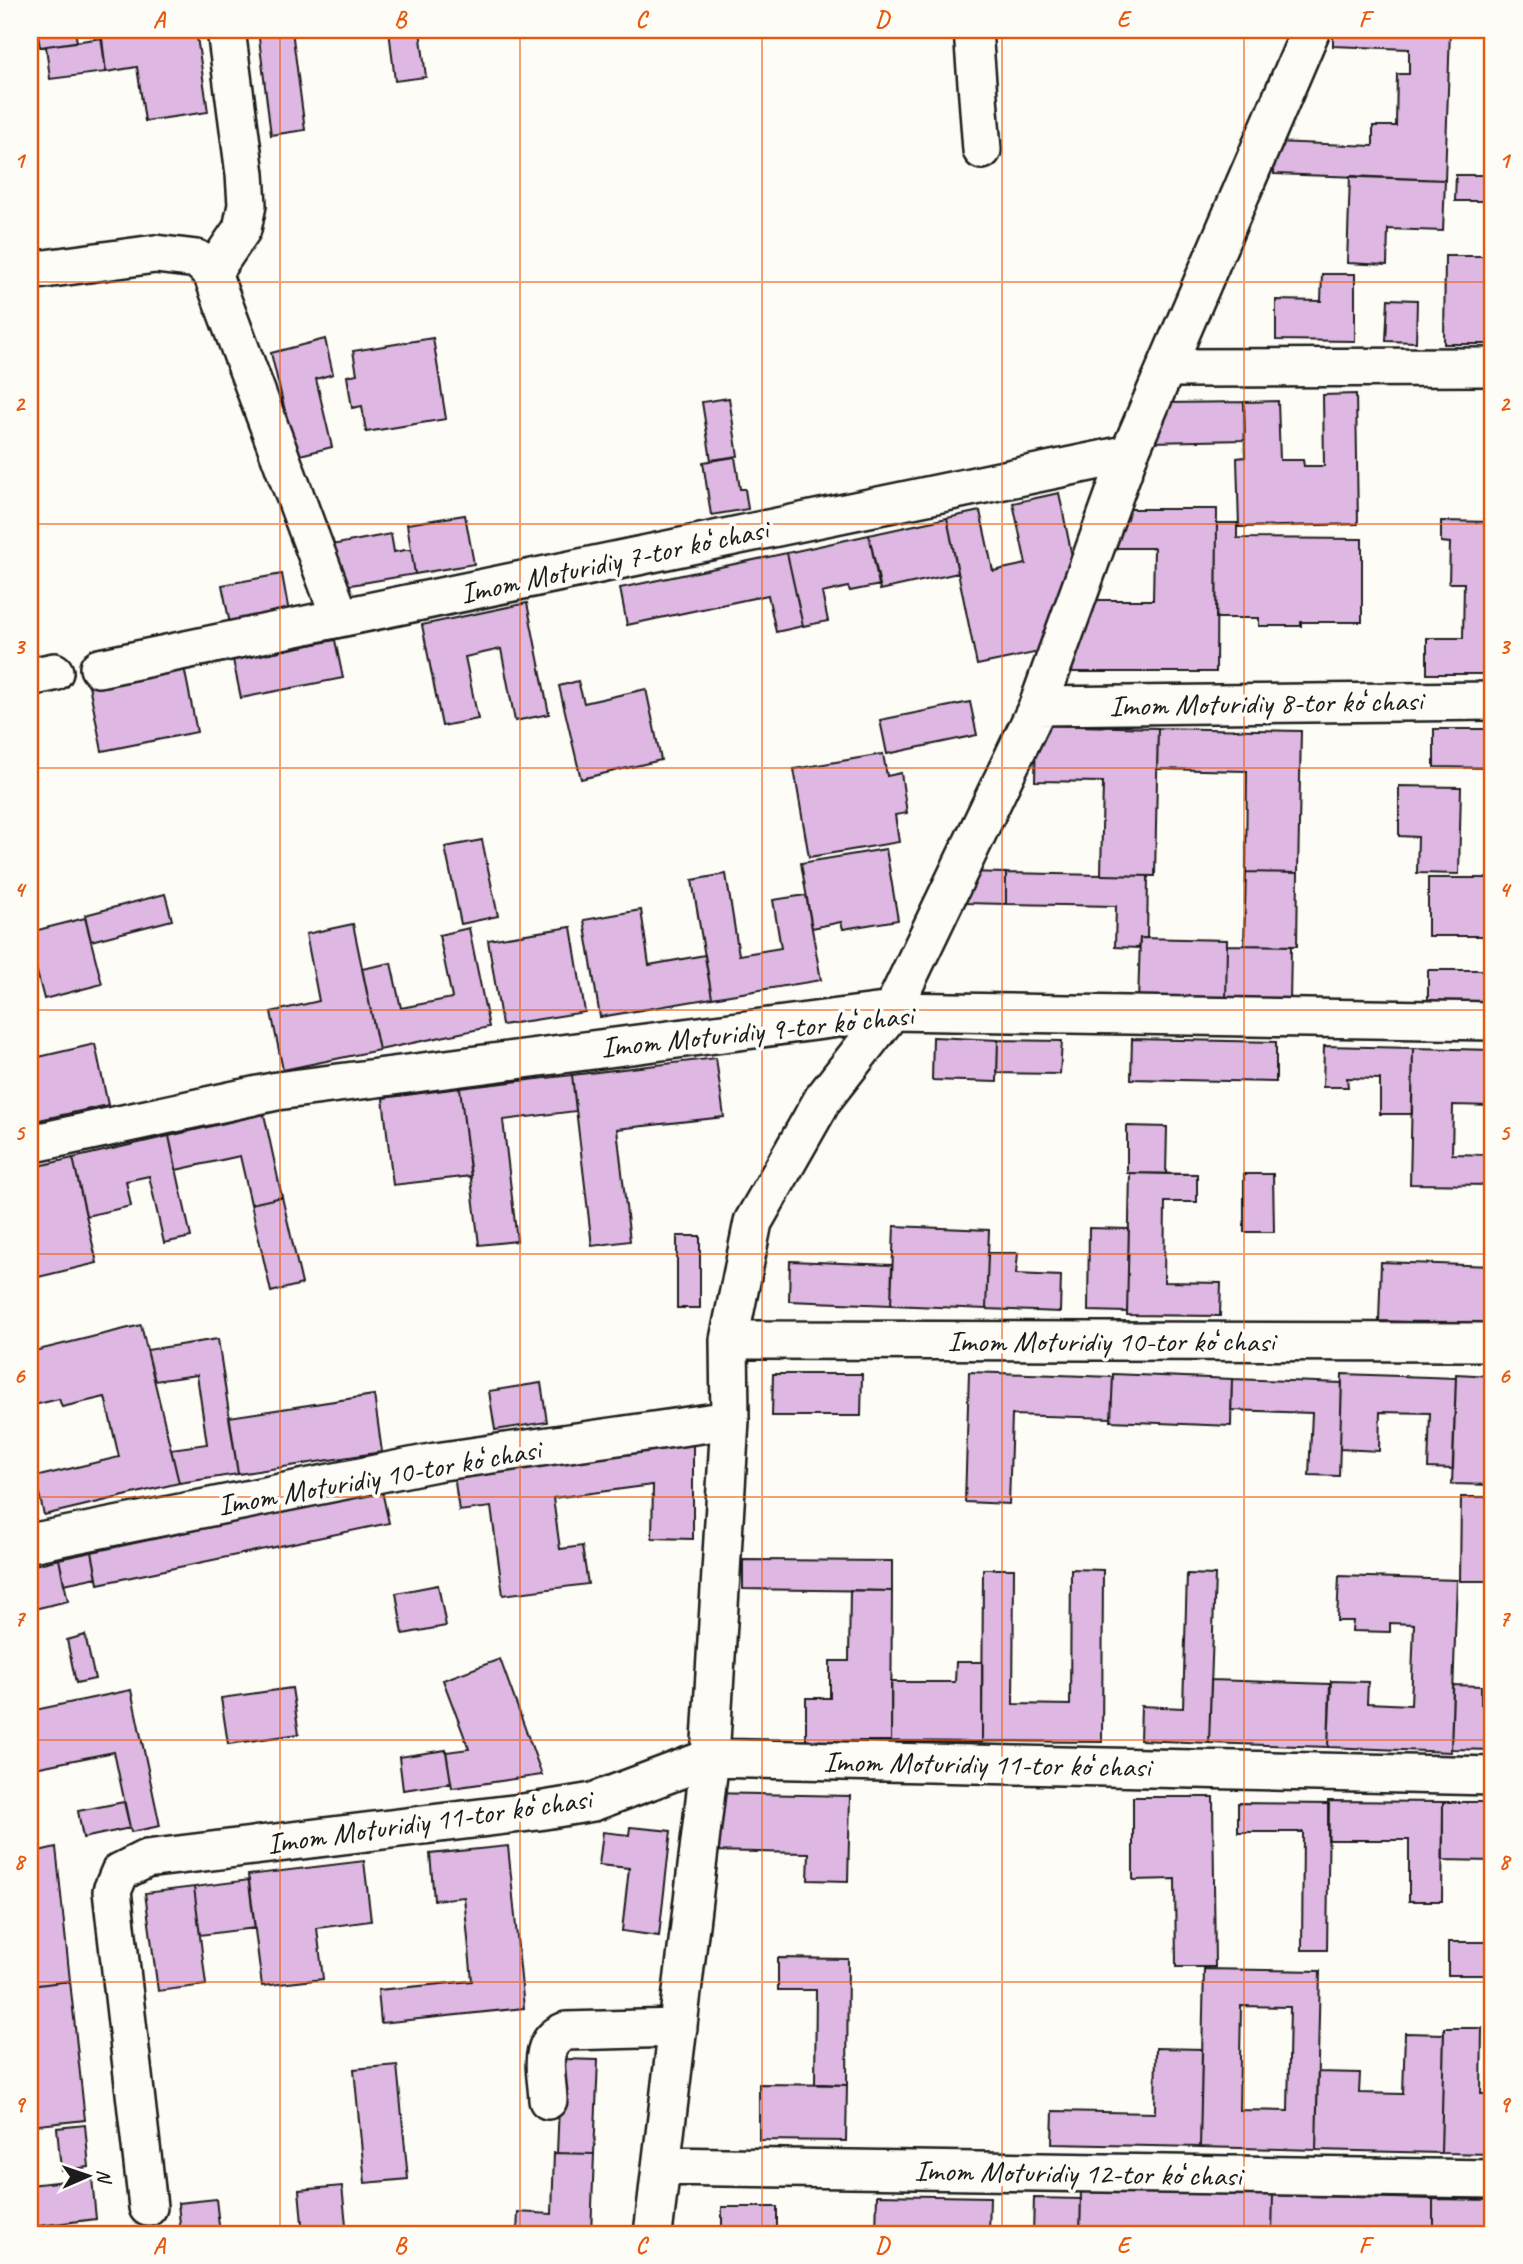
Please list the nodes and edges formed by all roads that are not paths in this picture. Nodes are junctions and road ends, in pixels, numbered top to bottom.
1 (226, 30) edge
2 (973, 30) edge
3 (1311, 30) edge
4 (982, 150) dead end
5 (30, 271) edge
6 (212, 273) junction
7 (1493, 367) edge
8 (1167, 369) junction
9 (1129, 454) junction
10 (340, 617) junction
11 (99, 668) dead end
12 (1493, 701) edge
13 (1038, 706) junction
14 (892, 1011) junction
15 (1493, 1021) edge
16 (30, 1144) edge
17 (729, 1340) junction
18 (1493, 1342) edge
19 (730, 1420) junction
20 (30, 1543) edge
21 (710, 1758) junction
22 (1493, 1776) edge
23 (678, 2028) junction
24 (548, 2099) dead end
25 (662, 2166) junction
26 (1493, 2179) edge
27 (148, 2207) dead end
28 (653, 2234) edge

1 - 6 street
2 - 4 street
3 - 8 street
5 - 6 street
6 - 10 street
7 - 8 street
8 - 9 street
9 - 10 street, Imom Moturidiy 7-tor koʻchasi
9 - 13 street
10 - 11 street, Imom Moturidiy 7-tor koʻchasi
12 - 13 street, Imom Moturidiy 8-tor koʻchasi
13 - 14 street
14 - 15 street, Imom Moturidiy 9-tor koʻchasi
14 - 16 street, Imom Moturidiy 9-tor koʻchasi
14 - 17 street
17 - 18 street, Imom Moturidiy 10-tor koʻchasi
17 - 19 street
19 - 20 street, Imom Moturidiy 10-tor koʻchasi
19 - 21 street
21 - 22 street, Imom Moturidiy 11-tor koʻchasi
21 - 23 street
21 - 27 street, Imom Moturidiy 11-tor koʻchasi
23 - 24 street
23 - 25 street
25 - 26 street, Imom Moturidiy 12-tor koʻchasi
25 - 28 street

